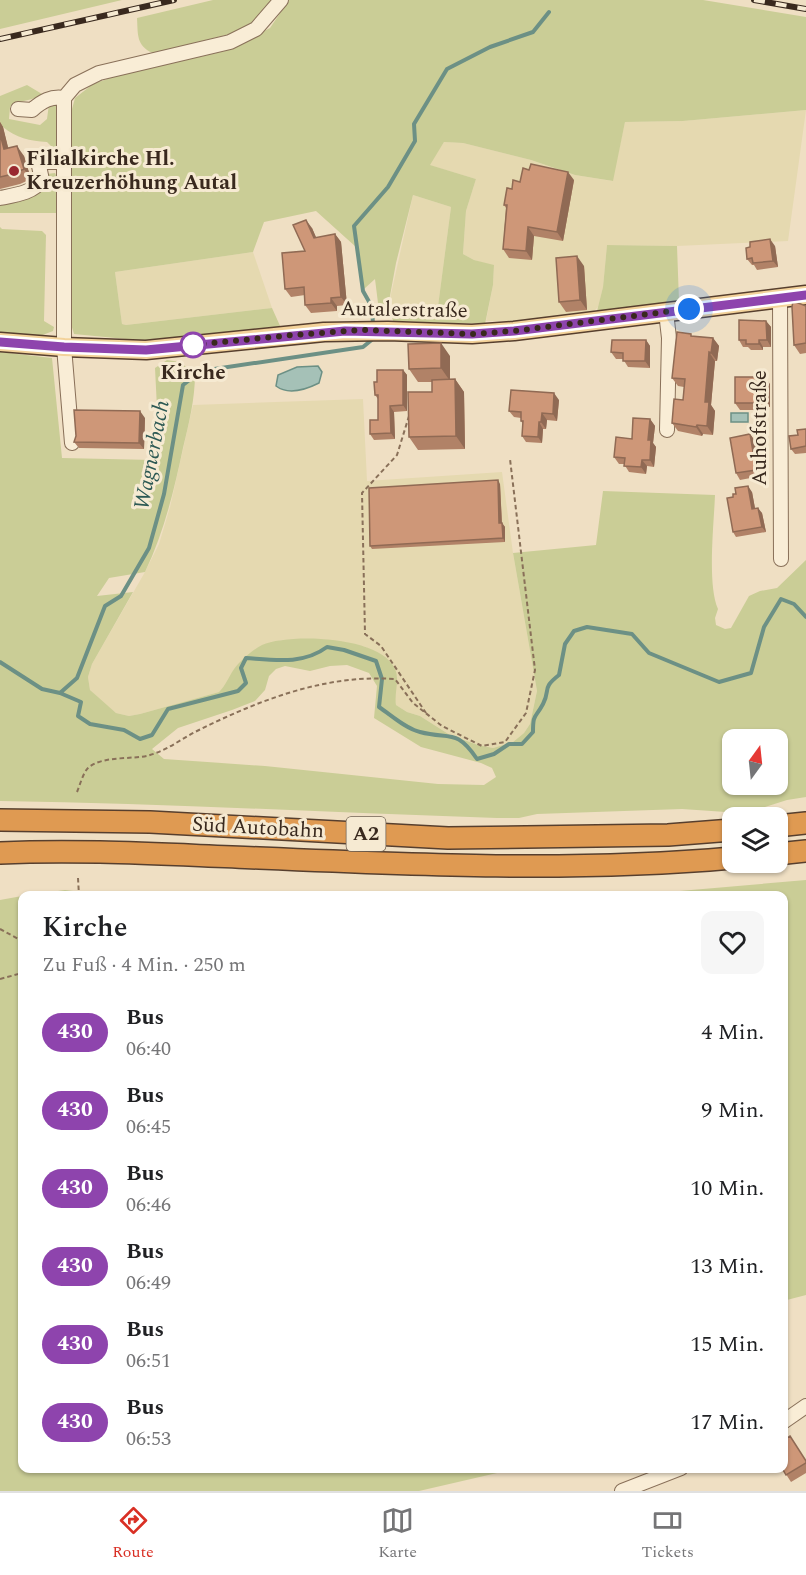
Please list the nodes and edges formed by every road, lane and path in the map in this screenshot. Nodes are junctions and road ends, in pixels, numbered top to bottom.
1 (281, 0) edge
2 (64, 98) junction
3 (18, 109) dead end
4 (63, 162) junction
5 (0, 198) edge
6 (806, 295) edge
7 (780, 298) junction
8 (666, 312) junction
9 (0, 342) edge
10 (64, 347) junction
11 (411, 410) edge
12 (667, 430) dead end
13 (72, 443) edge
14 (510, 459) dead end
15 (781, 559) dead end
16 (428, 715) junction
17 (77, 792) dead end
18 (0, 820) edge
19 (806, 823) edge
20 (788, 825) edge
21 (722, 831) edge
22 (806, 850) edge
23 (788, 852) edge
24 (0, 853) edge
25 (722, 859) edge
26 (78, 878) dead end
27 (79, 891) edge
28 (0, 930) edge
29 (18, 939) edge
30 (18, 973) edge
31 (0, 979) edge
32 (806, 1406) edge
33 (788, 1419) edge
34 (668, 1473) edge
35 (622, 1491) edge

1 - 2 street
2 - 3 street
2 - 4 street
4 - 5 street
4 - 10 street
6 - 7 main road, Autalerstraße
7 - 8 main road, Autalerstraße
7 - 15 street, Auhofstraße
8 - 10 main road, Autalerstraße
8 - 12 street
9 - 10 main road, Autalerstraße
10 - 13 street
11 - 16 path
14 - 16 path
16 - 17 path
18 - 21 highway, Süd Autobahn / A2
19 - 20 highway
22 - 23 highway
24 - 25 highway, Süd Autobahn / A2
26 - 27 path
28 - 29 path
30 - 31 path
32 - 33 street
34 - 35 street

